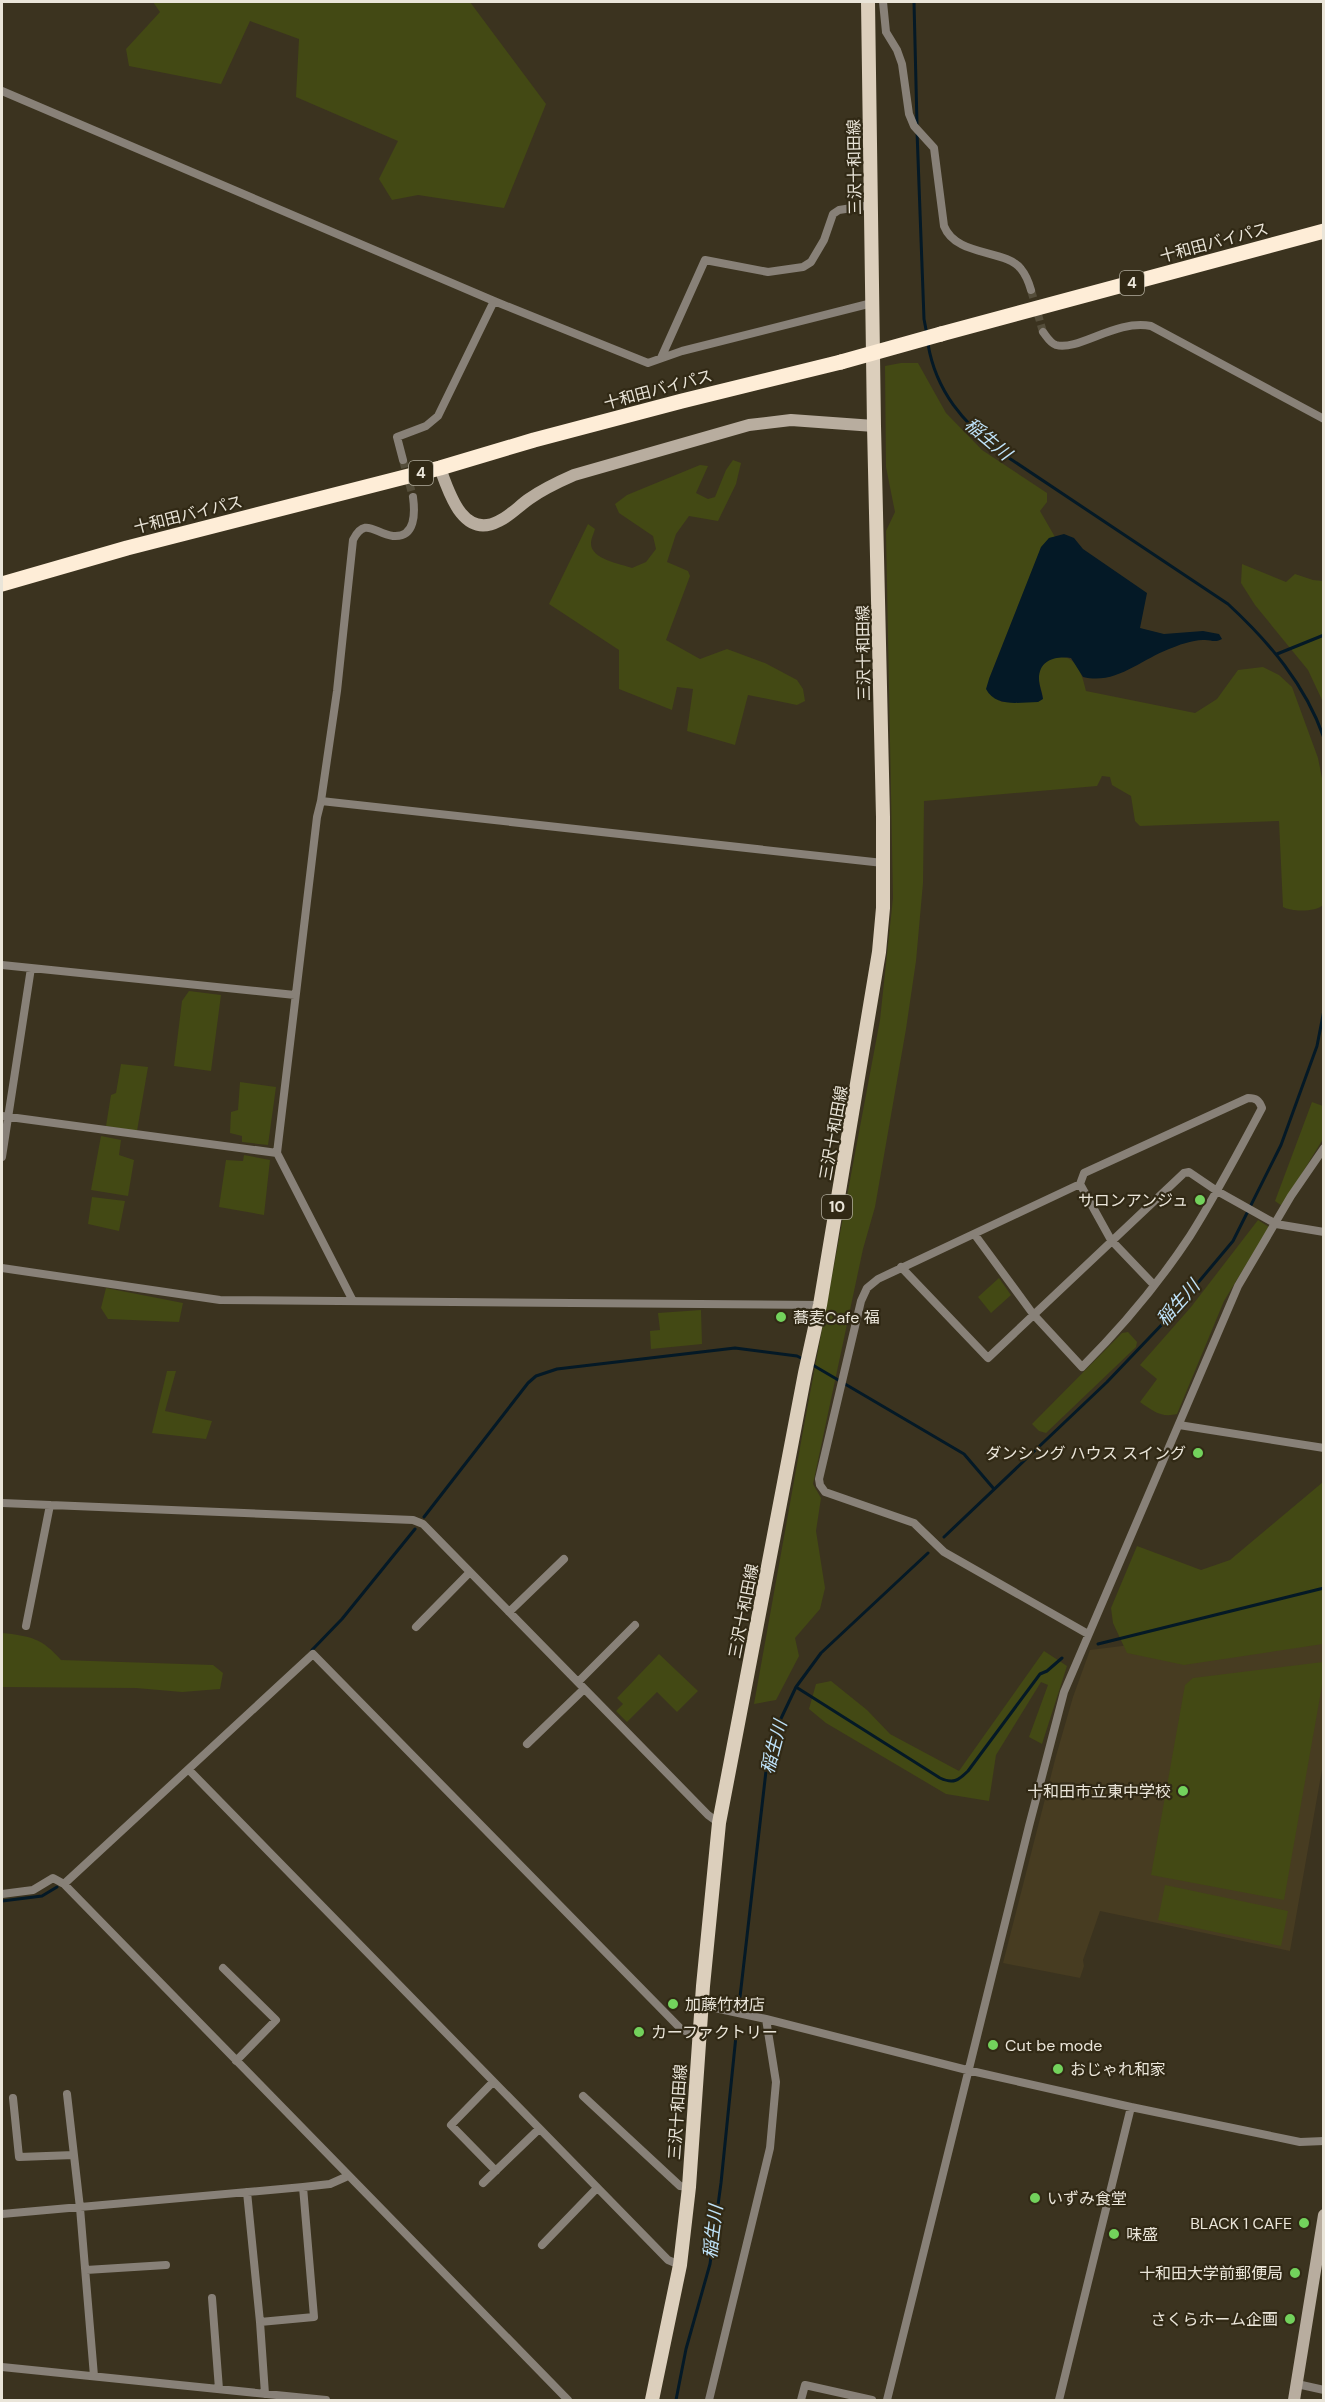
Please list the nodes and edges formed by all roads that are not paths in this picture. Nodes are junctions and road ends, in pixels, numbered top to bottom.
1 (868, 2) edge
2 (883, 2) edge
3 (2, 91) edge
4 (871, 205) junction
5 (1323, 231) edge
6 (1031, 290) tunnel mouth
7 (494, 301) junction
8 (872, 303) junction
9 (1043, 332) tunnel mouth
10 (661, 358) junction
11 (1323, 419) edge
12 (874, 426) junction
13 (403, 460) tunnel mouth
14 (440, 468) junction
15 (413, 497) tunnel mouth
16 (2, 584) edge
17 (321, 801) junction
18 (883, 863) junction
19 (2, 964) edge
20 (31, 968) junction
21 (296, 995) junction
22 (5, 1116) edge
23 (1323, 1148) edge
24 (277, 1153) junction
25 (2, 1157) edge
26 (1080, 1184) junction
27 (1217, 1191) junction
28 (1276, 1224) junction
29 (1323, 1232) edge
30 (975, 1235) junction
31 (1111, 1240) junction
32 (901, 1267) junction
33 (2, 1268) edge
34 (1154, 1285) junction
35 (352, 1301) junction
36 (820, 1305) junction
37 (1033, 1314) junction
38 (1179, 1425) junction
39 (1323, 1448) edge
40 (2, 1503) edge
41 (50, 1505) junction
42 (564, 1559) dead end
43 (470, 1572) junction
44 (509, 1612) junction
45 (635, 1625) dead end
46 (26, 1626) dead end
47 (416, 1627) dead end
48 (1088, 1634) junction
49 (581, 1686) junction
50 (527, 1744) dead end
51 (189, 1770) junction
52 (719, 1823) junction
53 (64, 1884) junction
54 (2, 1894) edge
55 (222, 1968) dead end
56 (701, 2005) junction
57 (766, 2019) junction
58 (698, 2037) junction
59 (236, 2061) junction
60 (968, 2070) junction
61 (493, 2082) junction
62 (67, 2094) dead end
63 (583, 2096) dead end
64 (13, 2098) dead end
65 (1131, 2107) junction
66 (539, 2129) junction
67 (1323, 2141) edge
68 (74, 2155) junction
69 (496, 2170) junction
70 (348, 2176) junction
71 (483, 2183) dead end
72 (303, 2187) junction
73 (689, 2187) junction
74 (597, 2188) junction
75 (247, 2192) junction
76 (81, 2208) junction
77 (2, 2214) edge
78 (1323, 2215) edge
79 (542, 2245) dead end
80 (166, 2265) dead end
81 (680, 2265) junction
82 (1320, 2269) edge
83 (86, 2271) junction
84 (212, 2298) dead end
85 (260, 2322) junction
86 (2, 2367) edge
87 (94, 2376) junction
88 (1297, 2384) junction
89 (219, 2390) junction
90 (1323, 2390) edge
91 (265, 2394) junction
92 (326, 2400) edge
93 (568, 2400) edge
94 (652, 2400) edge
95 (709, 2400) edge
96 (801, 2400) edge
97 (872, 2400) edge
98 (887, 2400) edge
99 (1059, 2400) edge
100 (1294, 2400) edge

1 - 4 main road, 三沢十和田線 / 10
2 - 6 street
3 - 7 street
4 - 8 main road, 三沢十和田線 / 10
4 - 10 street
5 - 14 highway, 十和田バイパス / 4, bridge
7 - 10 street
7 - 13 street
8 - 10 street
8 - 12 main road, 三沢十和田線 / 10
9 - 11 street
12 - 14 street
12 - 18 main road, 三沢十和田線 / 10
14 - 16 highway, 十和田バイパス / 4
15 - 17 street
17 - 18 street
17 - 21 street
18 - 36 main road, 三沢十和田線 / 10
19 - 20 street
20 - 21 street
20 - 22 street
21 - 24 street
22 - 24 street
22 - 25 street
23 - 28 street
24 - 35 street
26 - 27 street
26 - 30 street
26 - 31 street
27 - 28 street
27 - 31 street
27 - 34 street
28 - 29 street
28 - 38 street
30 - 32 street
30 - 37 street
31 - 34 street
31 - 37 street
32 - 37 street
32 - 48 street
33 - 35 street
34 - 37 street
35 - 36 street
36 - 52 main road, 三沢十和田線 / 10
38 - 39 street
38 - 48 street
40 - 41 street
41 - 43 street
41 - 46 street
42 - 44 street
43 - 44 street
43 - 47 street
44 - 49 street
45 - 49 street
48 - 60 street
49 - 50 street
49 - 52 street
51 - 53 street
51 - 58 street
51 - 61 street
52 - 56 main road, 三沢十和田線 / 10
53 - 54 street
53 - 59 street
55 - 59 street
56 - 57 street
56 - 58 main road, 三沢十和田線 / 10
57 - 60 street
57 - 95 street
58 - 73 main road, 三沢十和田線 / 10
59 - 70 street
60 - 65 street
60 - 98 street
61 - 66 street
61 - 69 street
62 - 68 street
63 - 73 street
64 - 68 street
65 - 67 street
65 - 99 street
66 - 69 street
66 - 74 street
68 - 76 street
69 - 71 street
70 - 72 street
70 - 93 street
72 - 75 street
72 - 85 street
73 - 81 main road, 三沢十和田線 / 10
74 - 79 street
74 - 81 street
75 - 76 street
75 - 85 street
76 - 77 street
76 - 83 street
78 - 82 street
80 - 83 street
81 - 94 main road, 三沢十和田線 / 10
82 - 88 street
83 - 87 street
84 - 89 street
85 - 91 street
86 - 87 street
87 - 89 street
88 - 90 street
88 - 100 street
89 - 91 street
91 - 92 street
96 - 97 street

